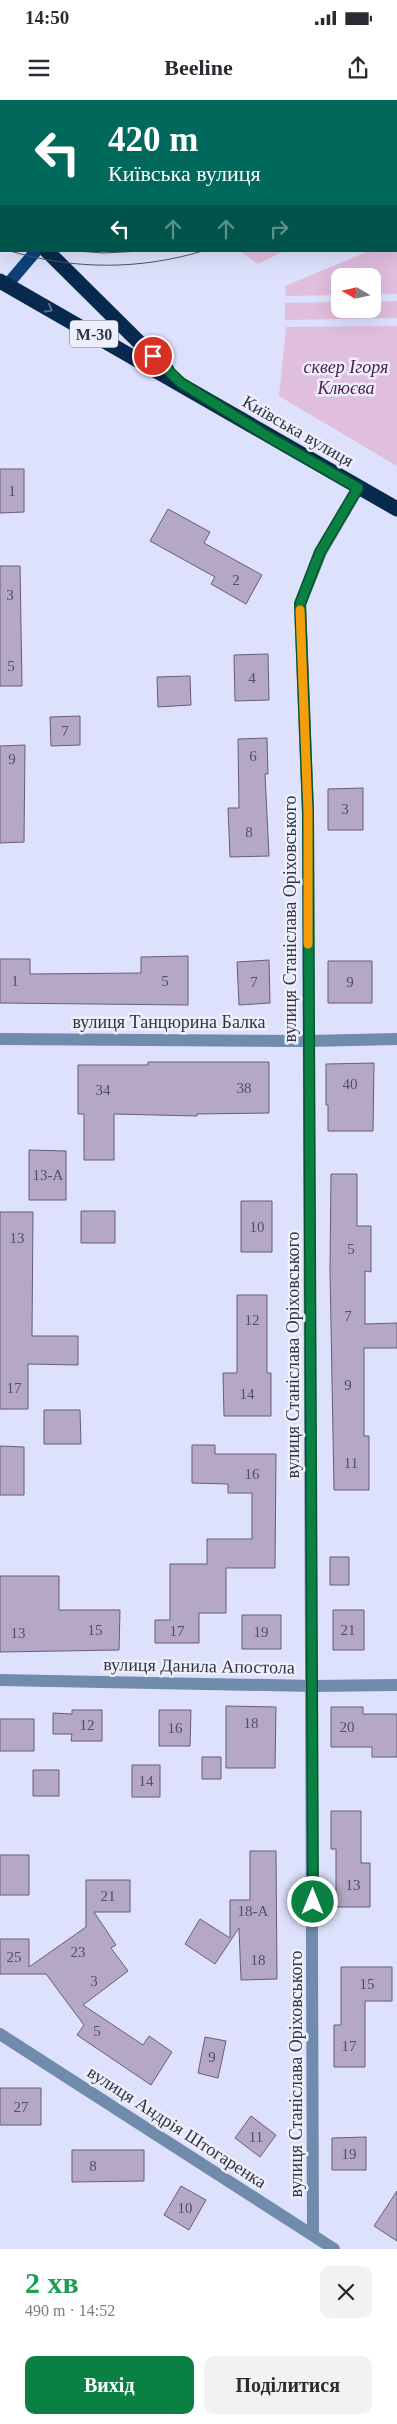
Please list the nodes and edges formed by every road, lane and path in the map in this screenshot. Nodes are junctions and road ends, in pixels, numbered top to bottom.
1 (35, 252) edge
2 (48, 252) edge
3 (2, 287) edge
4 (181, 383) junction
5 (358, 488) junction
6 (397, 509) edge
7 (397, 1038) edge
8 (0, 1039) edge
9 (308, 1041) junction
10 (0, 1680) edge
11 (397, 1685) edge
12 (312, 1686) junction
13 (0, 2034) edge
14 (314, 2235) junction
15 (334, 2249) edge

1 - 3 main road
2 - 4 highway, Київська вулиця / М-30
3 -> 4 highway, Київська вулиця / М-30
4 - 5 highway, Київська вулиця / М-30
5 - 6 highway, Київська вулиця / М-30
5 - 9 street, вулиця Станіслава Оріховського
7 - 9 street, вулиця Танцюрина Балка
8 - 9 street, вулиця Танцюрина Балка
9 - 12 street, вулиця Станіслава Оріховського
10 - 12 street, вулиця Данила Апостола
11 - 12 street, вулиця Данила Апостола
12 - 14 street, вулиця Станіслава Оріховського
13 - 14 street, вулиця Андрія Штогаренка
14 - 15 street, вулиця Андрія Штогаренка

